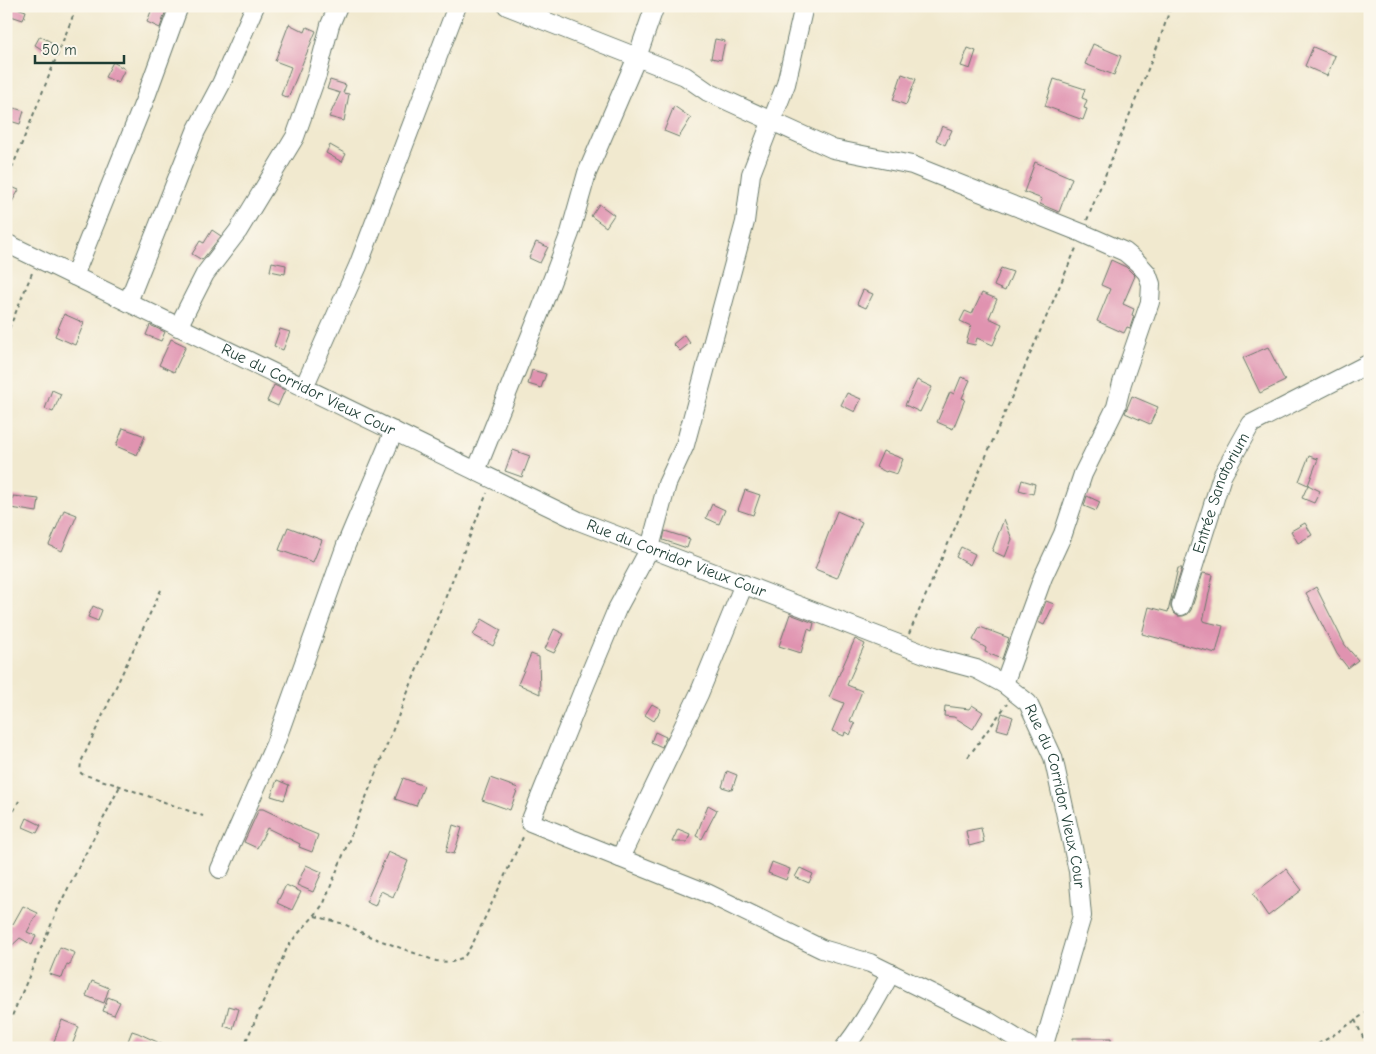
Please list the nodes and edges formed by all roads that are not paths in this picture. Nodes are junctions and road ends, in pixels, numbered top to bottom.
1 (179, 6) edge
2 (255, 6) edge
3 (338, 6) edge
4 (457, 6) edge
5 (507, 6) edge
6 (655, 6) edge
7 (804, 6) edge
8 (637, 57) junction
9 (771, 121) junction
10 (6, 243) edge
11 (74, 276) junction
12 (128, 302) junction
13 (178, 327) junction
14 (1370, 363) edge
15 (304, 388) junction
16 (394, 431) junction
17 (476, 471) junction
18 (650, 548) junction
19 (744, 584) junction
20 (1181, 606) dead end
21 (1009, 688) junction
22 (620, 858) junction
23 (220, 869) dead end
24 (891, 973) junction
25 (844, 1048) edge
26 (1032, 1048) edge
27 (1044, 1048) edge

1 - 11 street
2 - 12 street
3 - 13 street
4 - 15 street
5 - 8 street
6 - 8 street
7 - 9 street
8 - 9 street
8 - 17 street
9 - 18 street
9 - 21 street
10 - 11 street, Rue du Corridor Vieux Cour
11 - 12 street, Rue du Corridor Vieux Cour
12 - 13 street, Rue du Corridor Vieux Cour
13 - 15 street, Rue du Corridor Vieux Cour
14 - 20 street, Entrée Sanatorium
15 - 16 street, Rue du Corridor Vieux Cour
16 - 17 street, Rue du Corridor Vieux Cour
16 - 23 street
17 - 18 street, Rue du Corridor Vieux Cour
18 - 19 street, Rue du Corridor Vieux Cour
18 - 22 street
19 - 21 street, Rue du Corridor Vieux Cour
19 - 22 street
21 - 27 street, Rue du Corridor Vieux Cour
22 - 24 street
24 - 25 street
24 - 26 street

